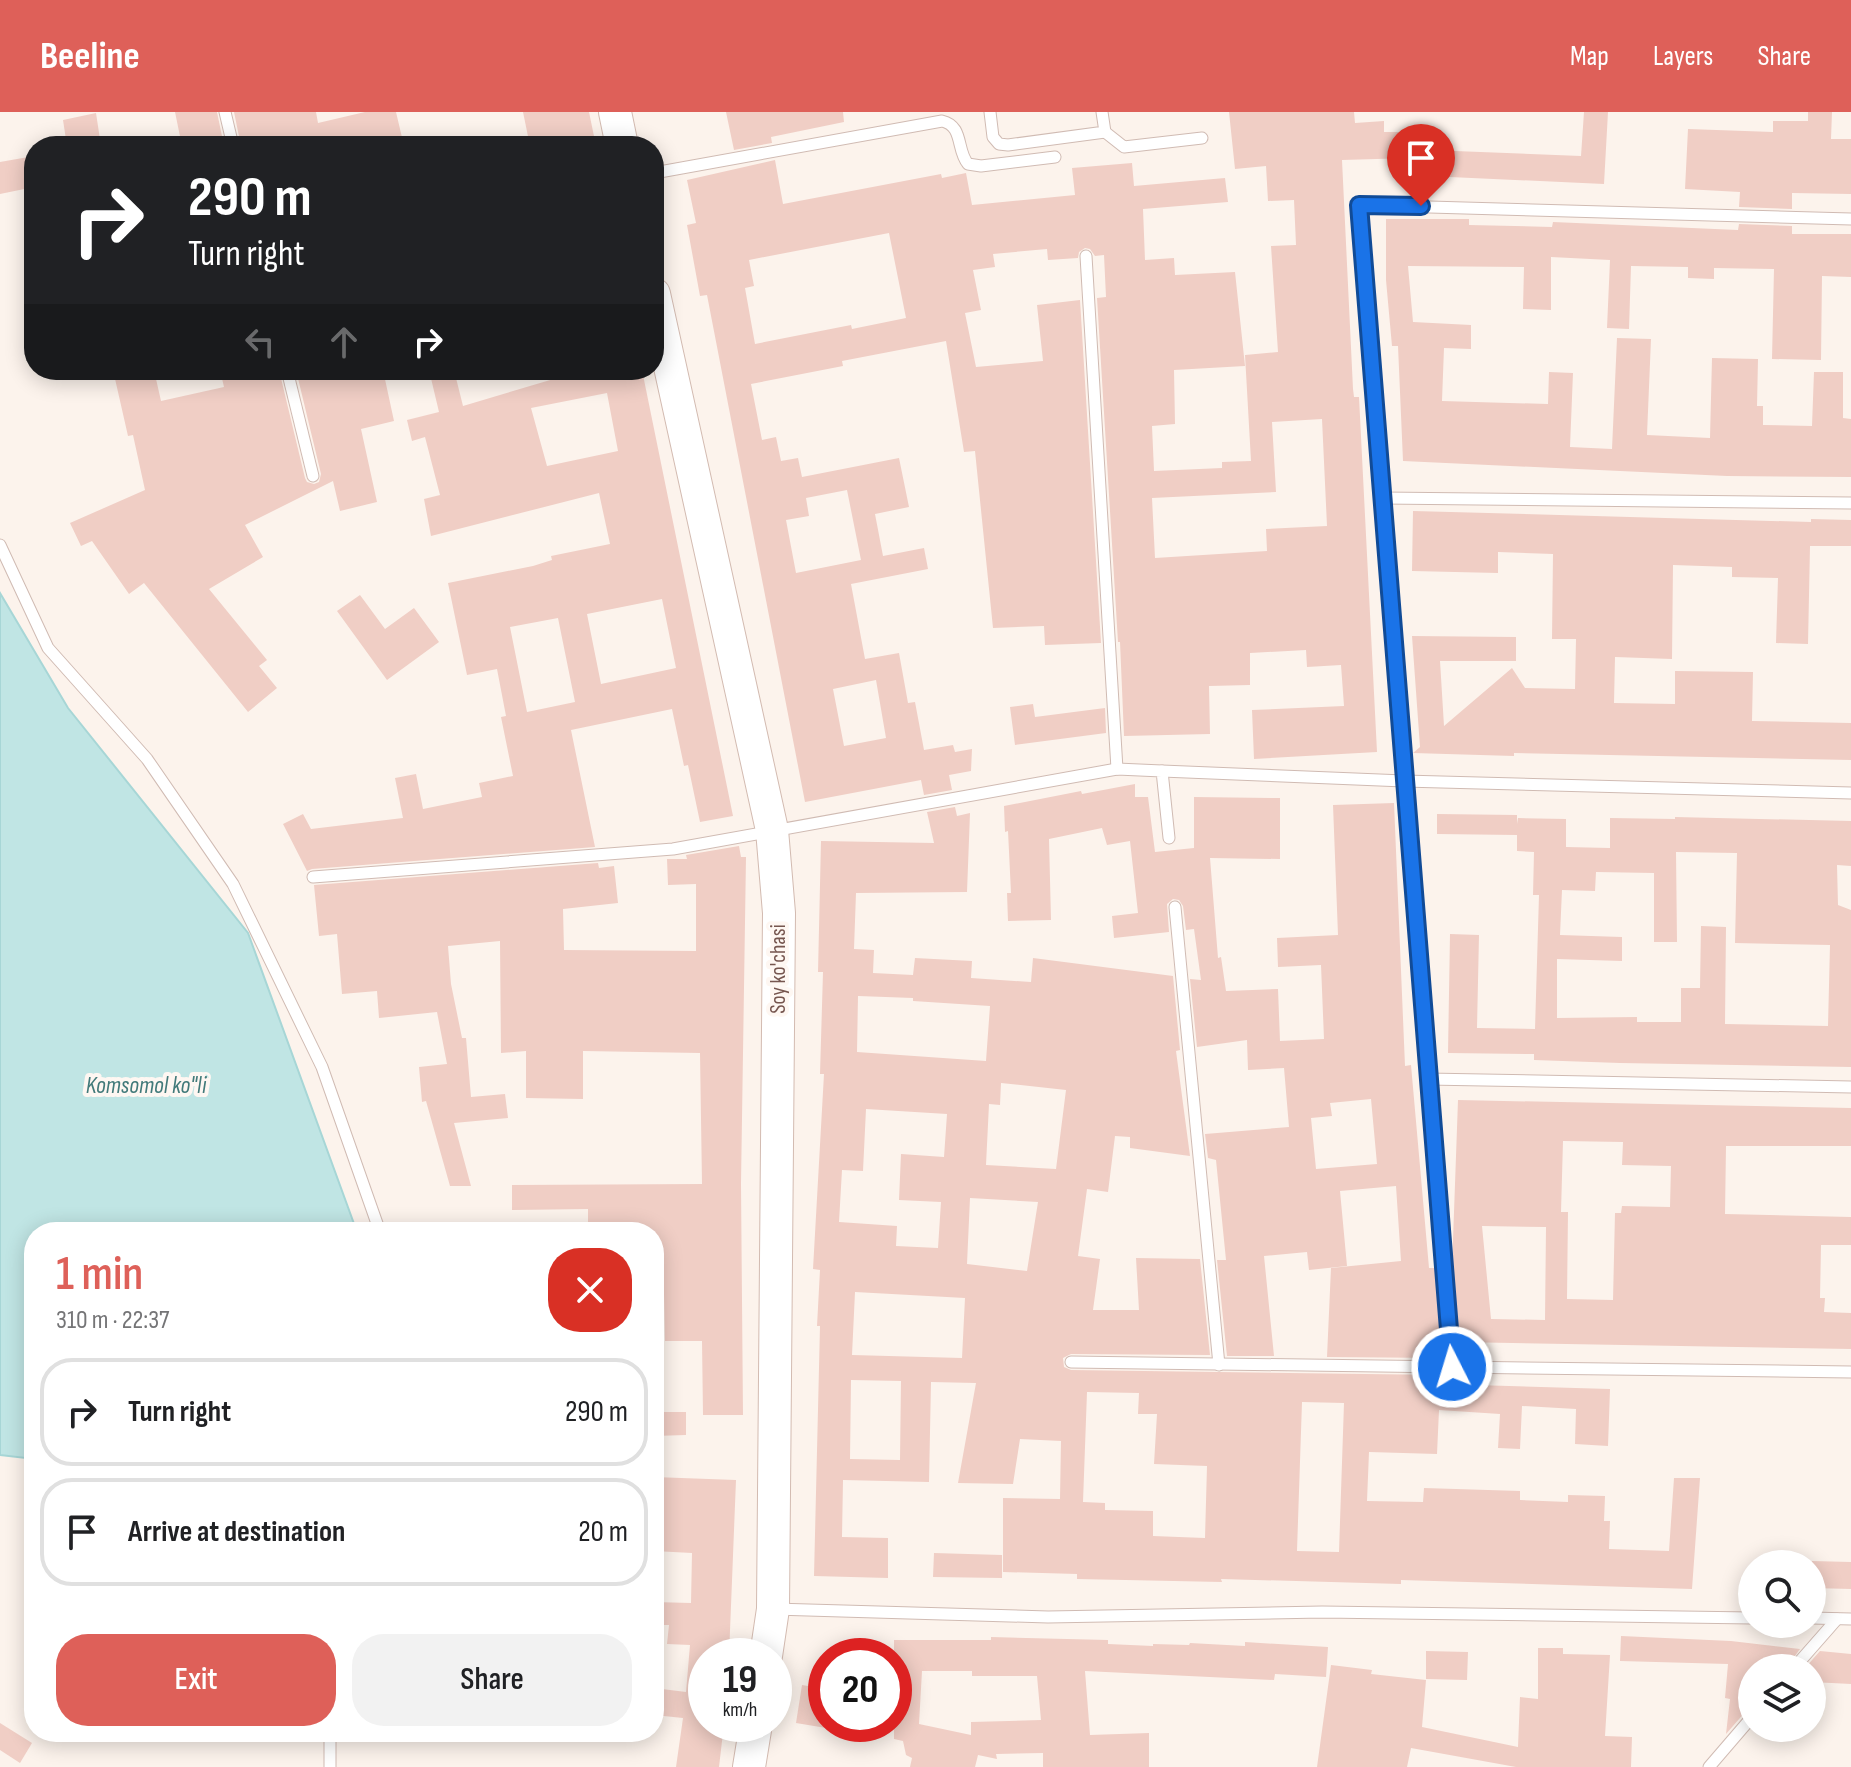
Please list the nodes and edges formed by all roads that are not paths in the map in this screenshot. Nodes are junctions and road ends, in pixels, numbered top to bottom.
1 (225, 112) edge
2 (615, 112) edge
3 (990, 112) edge
4 (1102, 112) edge
5 (1105, 132) junction
6 (231, 136) edge
7 (620, 136) edge
8 (1202, 138) dead end
9 (1055, 157) dead end
10 (664, 171) edge
11 (1851, 219) edge
12 (1086, 256) dead end
13 (664, 339) edge
14 (289, 380) edge
15 (313, 476) dead end
16 (1382, 498) junction
17 (1851, 503) edge
18 (0, 545) edge
19 (1117, 769) junction
20 (1162, 771) junction
21 (1404, 781) junction
22 (1851, 793) edge
23 (772, 830) junction
24 (1169, 838) dead end
25 (313, 877) dead end
26 (1175, 907) dead end
27 (1427, 1079) junction
28 (1851, 1087) edge
29 (376, 1222) edge
30 (1071, 1362) dead end
31 (1219, 1365) junction
32 (1452, 1367) junction
33 (1851, 1372) edge
34 (773, 1609) junction
35 (1738, 1618) edge
36 (1826, 1619) edge
37 (1837, 1619) junction
38 (1851, 1619) edge
39 (769, 1638) edge
40 (1806, 1654) edge
41 (1738, 1733) edge
42 (330, 1742) edge
43 (753, 1742) edge
44 (330, 1767) edge
45 (749, 1767) edge
46 (1709, 1767) edge

1 - 6 lane
2 - 7 main road
3 - 5 lane
4 - 5 lane
5 - 8 lane
9 - 10 lane
11 - 16 lane
12 - 19 lane
13 - 23 main road, Soy ko'chasi
14 - 15 lane
16 - 17 lane
16 - 21 lane
18 - 29 lane
19 - 20 lane
19 - 23 lane
20 - 21 lane
20 - 24 lane
21 - 22 lane
21 - 27 lane
23 - 25 lane
23 - 34 main road, Soy ko'chasi
26 - 31 lane
27 - 28 lane
27 - 32 lane
30 - 31 lane
31 - 32 lane
32 - 33 lane
34 - 35 lane
34 - 39 main road, Soy ko'chasi
36 - 37 lane
37 - 38 lane
37 - 40 lane
41 - 46 lane
42 - 44 lane
43 - 45 main road

